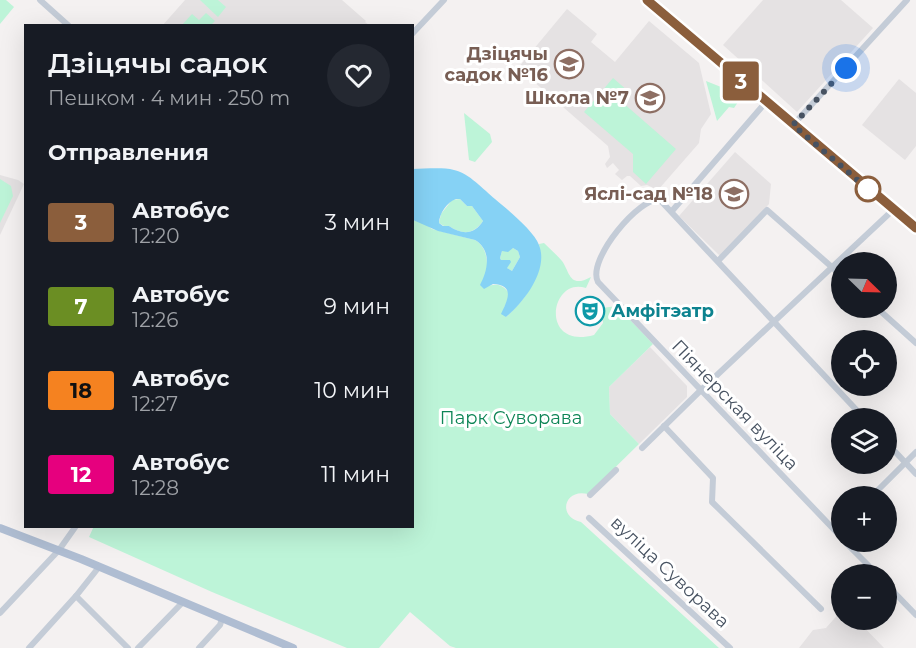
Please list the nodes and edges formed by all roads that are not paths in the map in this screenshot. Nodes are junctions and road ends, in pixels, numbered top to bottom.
1 (40, 0) edge
2 (444, 0) edge
3 (647, 0) edge
4 (907, 0) edge
5 (67, 24) edge
6 (414, 32) edge
7 (766, 102) junction
8 (793, 125) junction
9 (893, 210) junction
10 (672, 211) junction
11 (916, 228) edge
12 (849, 252) edge
13 (718, 261) junction
14 (831, 267) edge
15 (831, 269) edge
16 (888, 318) edge
17 (775, 322) junction
18 (916, 343) edge
19 (700, 391) junction
20 (855, 408) edge
21 (664, 426) junction
22 (642, 448) dead end
23 (916, 452) edge
24 (897, 454) edge
25 (906, 463) junction
26 (616, 470) dead end
27 (916, 474) edge
28 (882, 486) edge
29 (590, 495) dead end
30 (589, 518) dead end
31 (831, 524) edge
32 (0, 528) edge
33 (75, 528) edge
34 (59, 550) junction
35 (855, 552) edge
36 (867, 564) edge
37 (99, 567) junction
38 (897, 595) edge
39 (76, 596) junction
40 (182, 603) junction
41 (821, 609) dead end
42 (0, 613) edge
43 (916, 615) edge
44 (222, 619) junction
45 (29, 648) edge
46 (128, 648) edge
47 (138, 648) edge
48 (199, 648) edge
49 (293, 648) edge
50 (730, 648) edge

1 - 5 street
2 - 6 street
3 - 7 main road
4 - 8 street
7 - 8 main road
7 - 10 street
8 - 9 main road
9 - 11 main road
9 - 12 street
10 - 13 street
10 - 19 street, Піянерская вуліца
13 - 14 street
13 - 17 street
15 - 17 street
16 - 18 street
17 - 19 street
17 - 20 street
19 - 21 street
19 - 31 street, Піянерская вуліца
21 - 22 street
21 - 41 street
23 - 25 street
24 - 25 street
25 - 27 street
25 - 28 street
26 - 29 street
30 - 50 street, вуліца Суворава
32 - 34 main road
33 - 34 street
34 - 37 main road
34 - 42 street
35 - 36 street
37 - 39 street
37 - 40 main road
38 - 43 street
39 - 45 street
39 - 46 street
40 - 44 main road
40 - 47 street
44 - 48 street
44 - 49 main road

